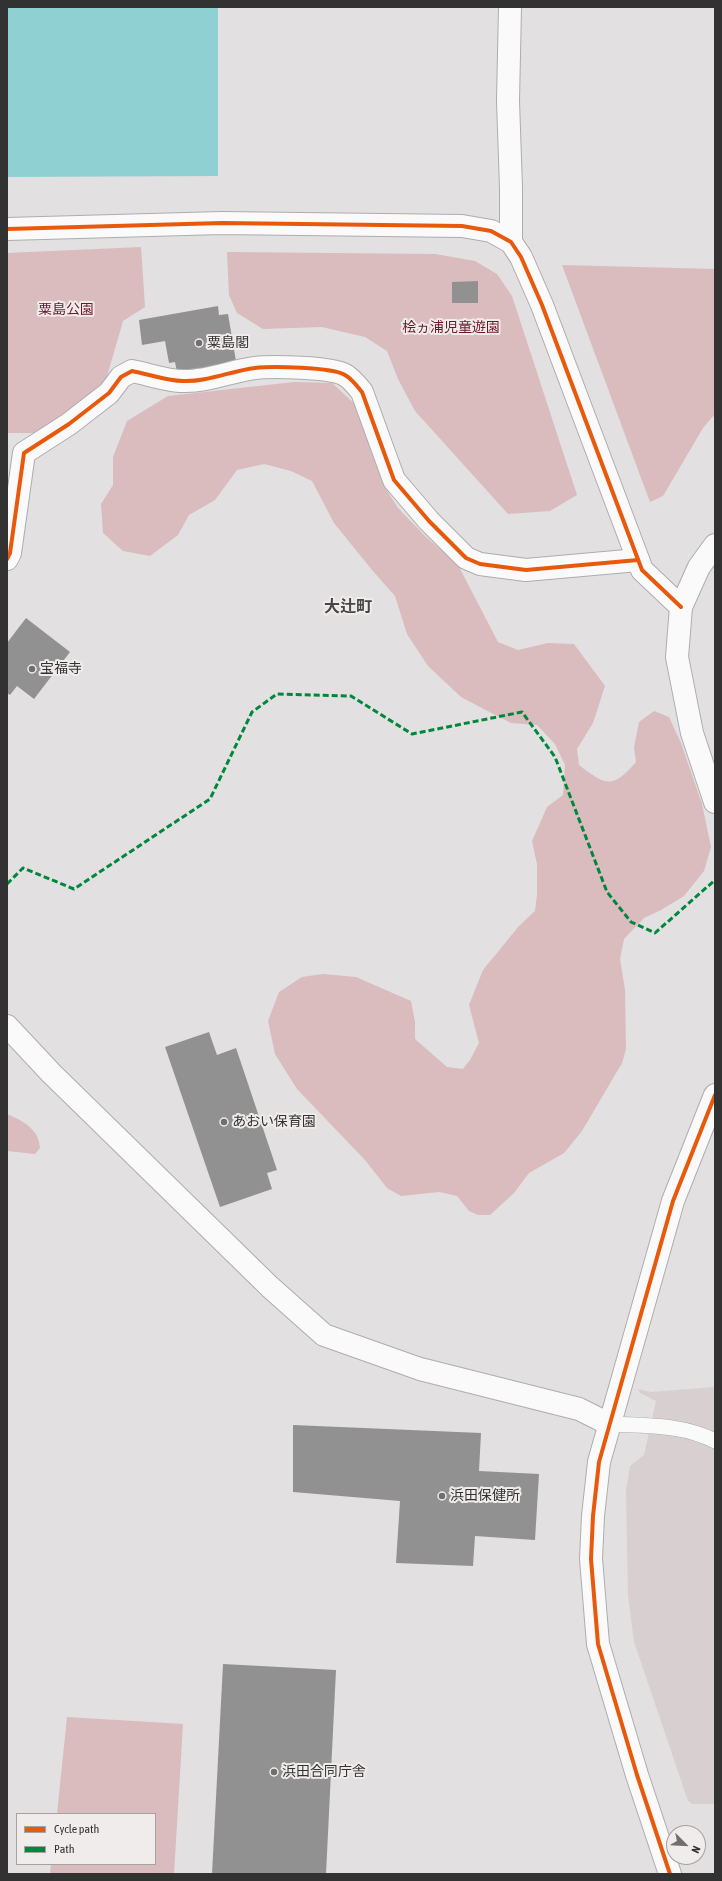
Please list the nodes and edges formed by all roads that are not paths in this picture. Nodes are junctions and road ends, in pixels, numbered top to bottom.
1 (510, 7) edge
2 (7, 229) edge
3 (511, 242) junction
4 (715, 545) edge
5 (7, 559) edge
6 (638, 560) junction
7 (681, 607) junction
8 (715, 802) edge
9 (7, 1026) edge
10 (715, 1095) edge
11 (609, 1424) junction
12 (715, 1441) edge
13 (670, 1874) edge

1 - 3 street
2 - 3 street
3 - 6 street
4 - 7 street
5 - 6 street
6 - 7 street
7 - 8 street
9 - 11 street
10 - 11 street
11 - 12 lane
11 - 13 street

